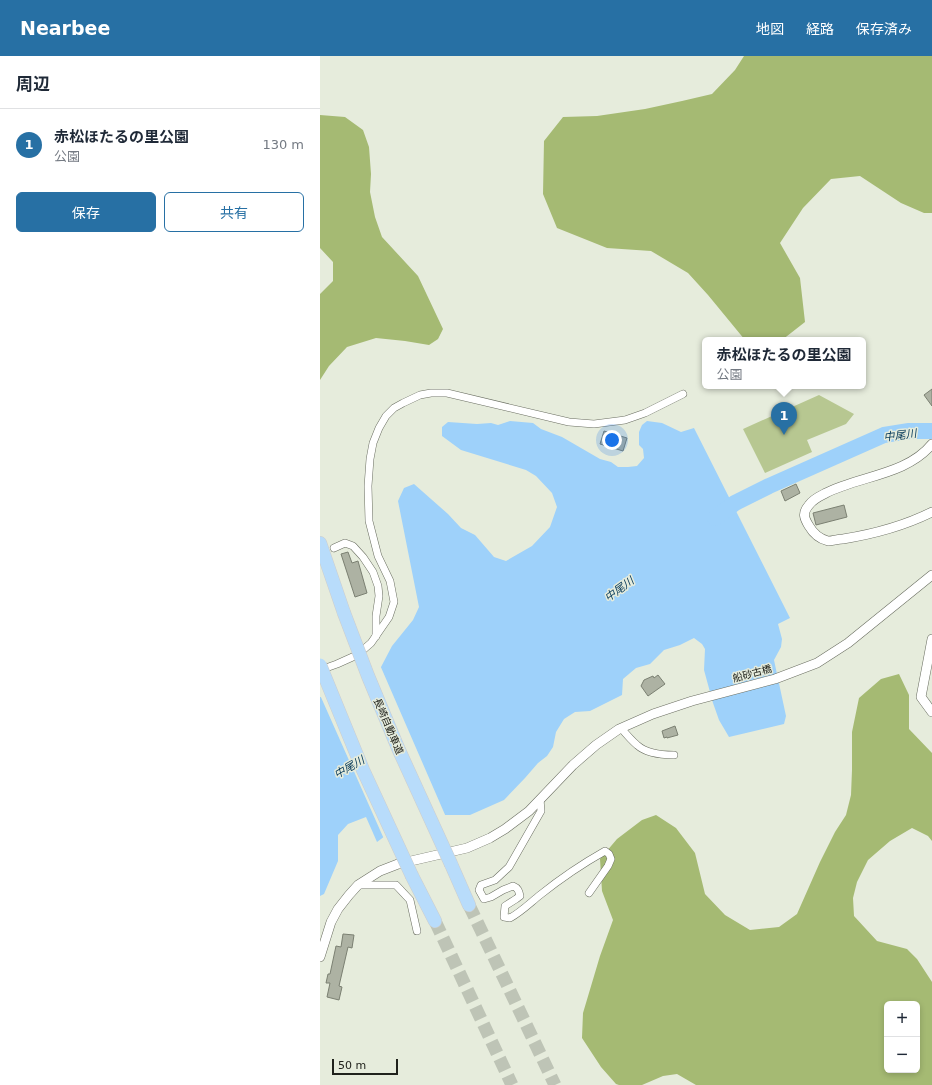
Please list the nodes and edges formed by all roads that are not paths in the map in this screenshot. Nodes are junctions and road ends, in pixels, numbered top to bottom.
1 (683, 394) dead end
2 (932, 445) edge
3 (932, 512) edge
4 (320, 543) edge
5 (334, 548) dead end
6 (932, 575) edge
7 (376, 636) junction
8 (932, 639) edge
9 (320, 665) edge
10 (320, 669) edge
11 (932, 712) edge
12 (621, 728) junction
13 (674, 755) dead end
14 (540, 799) junction
15 (358, 885) junction
16 (589, 893) dead end
17 (470, 905) tunnel mouth
18 (435, 922) tunnel mouth
19 (417, 931) dead end
20 (320, 957) edge

1 - 7 street
2 - 3 street
4 - 17 highway, 長崎自動車道, bridge
5 - 7 street
6 - 12 street, 船砂古橋
7 - 10 street
8 - 11 street
9 - 18 highway, bridge
12 - 13 street
12 - 14 street, 船砂古橋
14 - 15 street, 船砂古橋
14 - 16 street
15 - 19 street
15 - 20 street, 船砂古橋

